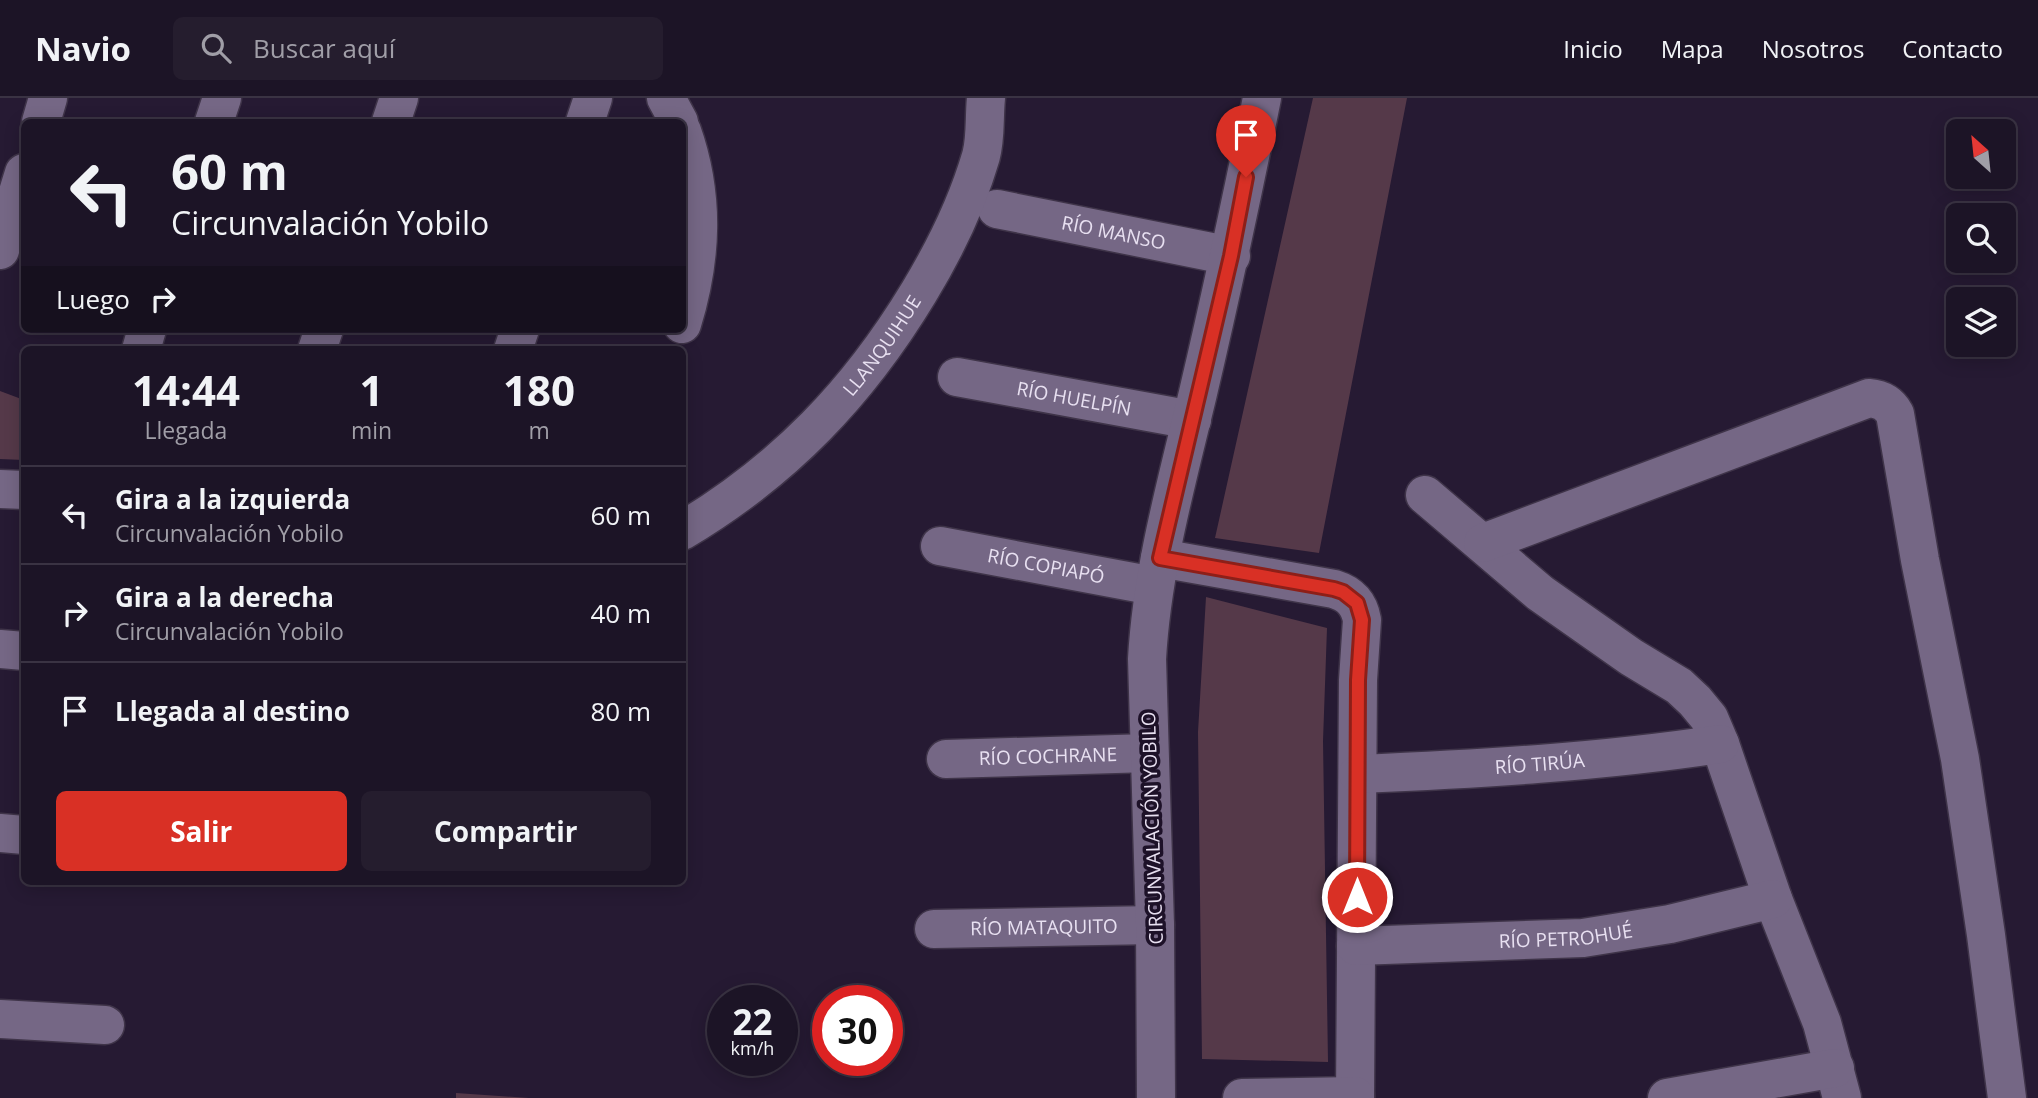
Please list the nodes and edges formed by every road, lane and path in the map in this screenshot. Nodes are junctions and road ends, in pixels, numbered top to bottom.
1 (48, 98) edge
2 (222, 98) edge
3 (398, 98) edge
4 (593, 98) edge
5 (666, 98) edge
6 (986, 98) edge
7 (1262, 98) edge
8 (42, 119) edge
9 (215, 119) edge
10 (392, 119) edge
11 (586, 119) edge
12 (677, 119) edge
13 (686, 145) edge
14 (21, 183) edge
15 (997, 209) dead end
16 (0, 250) edge
17 (1231, 256) junction
18 (686, 310) edge
19 (957, 377) dead end
20 (1192, 420) junction
21 (0, 489) edge
22 (21, 490) edge
23 (1425, 495) dead end
24 (686, 529) edge
25 (1483, 543) junction
26 (940, 546) dead end
27 (1157, 572) junction
28 (0, 649) edge
29 (21, 651) edge
30 (1720, 744) junction
31 (1149, 753) junction
32 (946, 758) dead end
33 (1358, 774) junction
34 (0, 833) edge
35 (21, 835) edge
36 (1773, 899) junction
37 (1155, 925) junction
38 (934, 929) dead end
39 (1356, 946) junction
40 (0, 1019) edge
41 (105, 1025) dead end
42 (1839, 1083) edge
43 (1354, 1097) edge
44 (1156, 1098) edge
45 (1242, 1098) edge
46 (1667, 1098) edge
47 (2007, 1098) edge

1 - 8 street
2 - 9 street
3 - 10 street
4 - 11 street
5 - 12 street
6 - 24 street, LLANQUIHUE
7 - 17 street, CIRCUNVALACIÓN YOBILO
13 - 18 street
14 - 16 street
15 - 17 street, RÍO MANSO
17 - 20 street, CIRCUNVALACIÓN YOBILO
19 - 20 street, RÍO HUELPÍN
20 - 27 street, CIRCUNVALACIÓN YOBILO
21 - 22 street
23 - 25 street
25 - 30 street
25 - 47 street
26 - 27 street, RÍO COPIAPÓ
27 - 31 street, CIRCUNVALACIÓN YOBILO
27 - 33 street
28 - 29 street
30 - 33 street, RÍO TIRÚA
30 - 36 street
31 - 32 street, RÍO COCHRANE
31 - 37 street, CIRCUNVALACIÓN YOBILO
33 - 39 street
34 - 35 street
36 - 39 street, RÍO PETROHUÉ
36 - 42 street
37 - 38 street, RÍO MATAQUITO
37 - 44 street, CIRCUNVALACIÓN YOBILO
39 - 43 street
40 - 41 street
42 - 46 street
43 - 45 street

